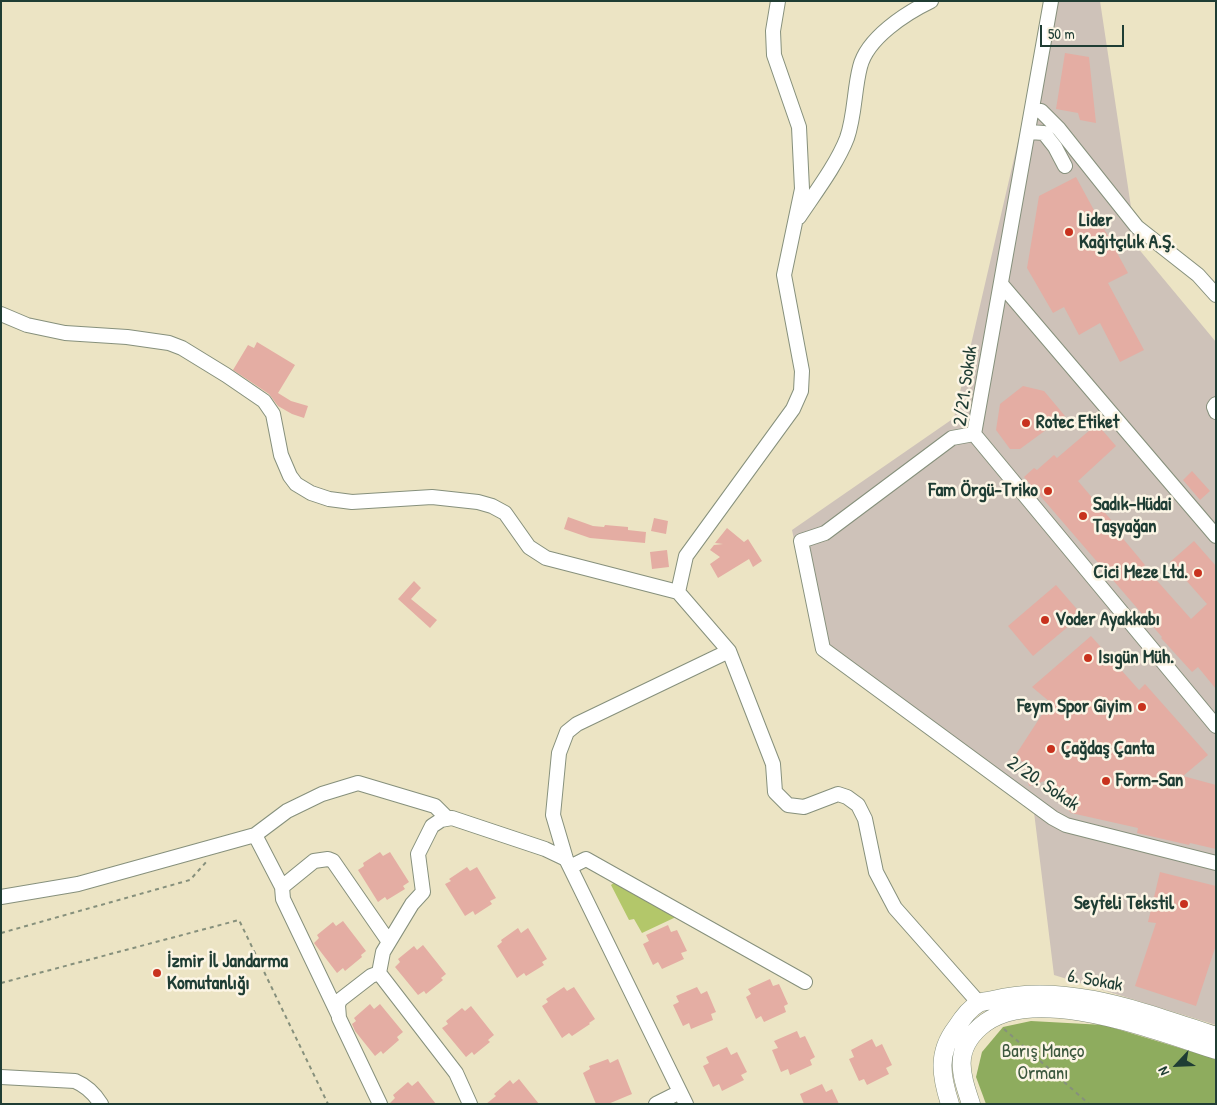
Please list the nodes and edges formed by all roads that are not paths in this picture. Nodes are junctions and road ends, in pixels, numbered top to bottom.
1 (778, 1) edge
2 (931, 1) edge
3 (1051, 1) edge
4 (1032, 110) junction
5 (1029, 132) junction
6 (1065, 166) dead end
7 (794, 225) junction
8 (1001, 284) junction
9 (1216, 295) edge
10 (1, 314) edge
11 (1216, 404) edge
12 (1216, 412) edge
13 (974, 434) junction
14 (1216, 536) edge
15 (678, 592) junction
16 (729, 650) junction
17 (1216, 726) edge
18 (447, 818) junction
19 (255, 835) junction
20 (568, 863) junction
21 (1216, 863) edge
22 (282, 887) junction
23 (1, 897) edge
24 (389, 942) junction
25 (379, 973) junction
26 (805, 982) dead end
27 (973, 1008) junction
28 (339, 1018) junction
29 (1216, 1036) edge
30 (1216, 1050) edge
31 (1, 1076) edge
32 (683, 1098) edge
33 (101, 1104) edge
34 (380, 1104) edge
35 (470, 1104) edge
36 (656, 1104) edge
37 (950, 1104) edge
38 (971, 1104) edge

1 - 7 street
2 - 7 street
3 - 4 street, 2/21. Sokak
4 - 5 street, 2/21. Sokak
4 - 9 street
5 - 6 street
5 - 8 street, 2/21. Sokak
7 - 15 street
8 - 13 street, 2/21. Sokak
8 - 14 street
10 - 15 street
11 - 12 street
13 - 17 street, 2/21. Sokak
13 - 21 street, 2/20. Sokak
15 - 16 street
16 - 20 street
16 - 27 street
18 - 19 street
18 - 20 street
18 - 24 street
19 - 22 street
19 - 23 street
20 - 26 street
20 - 32 street
22 - 24 street
22 - 28 street
24 - 25 street
25 - 28 street
25 - 35 street
27 - 29 main road, 6. Sokak
27 - 37 main road
28 - 34 street
30 - 38 main road, 6. Sokak
31 - 33 street
32 - 36 street

